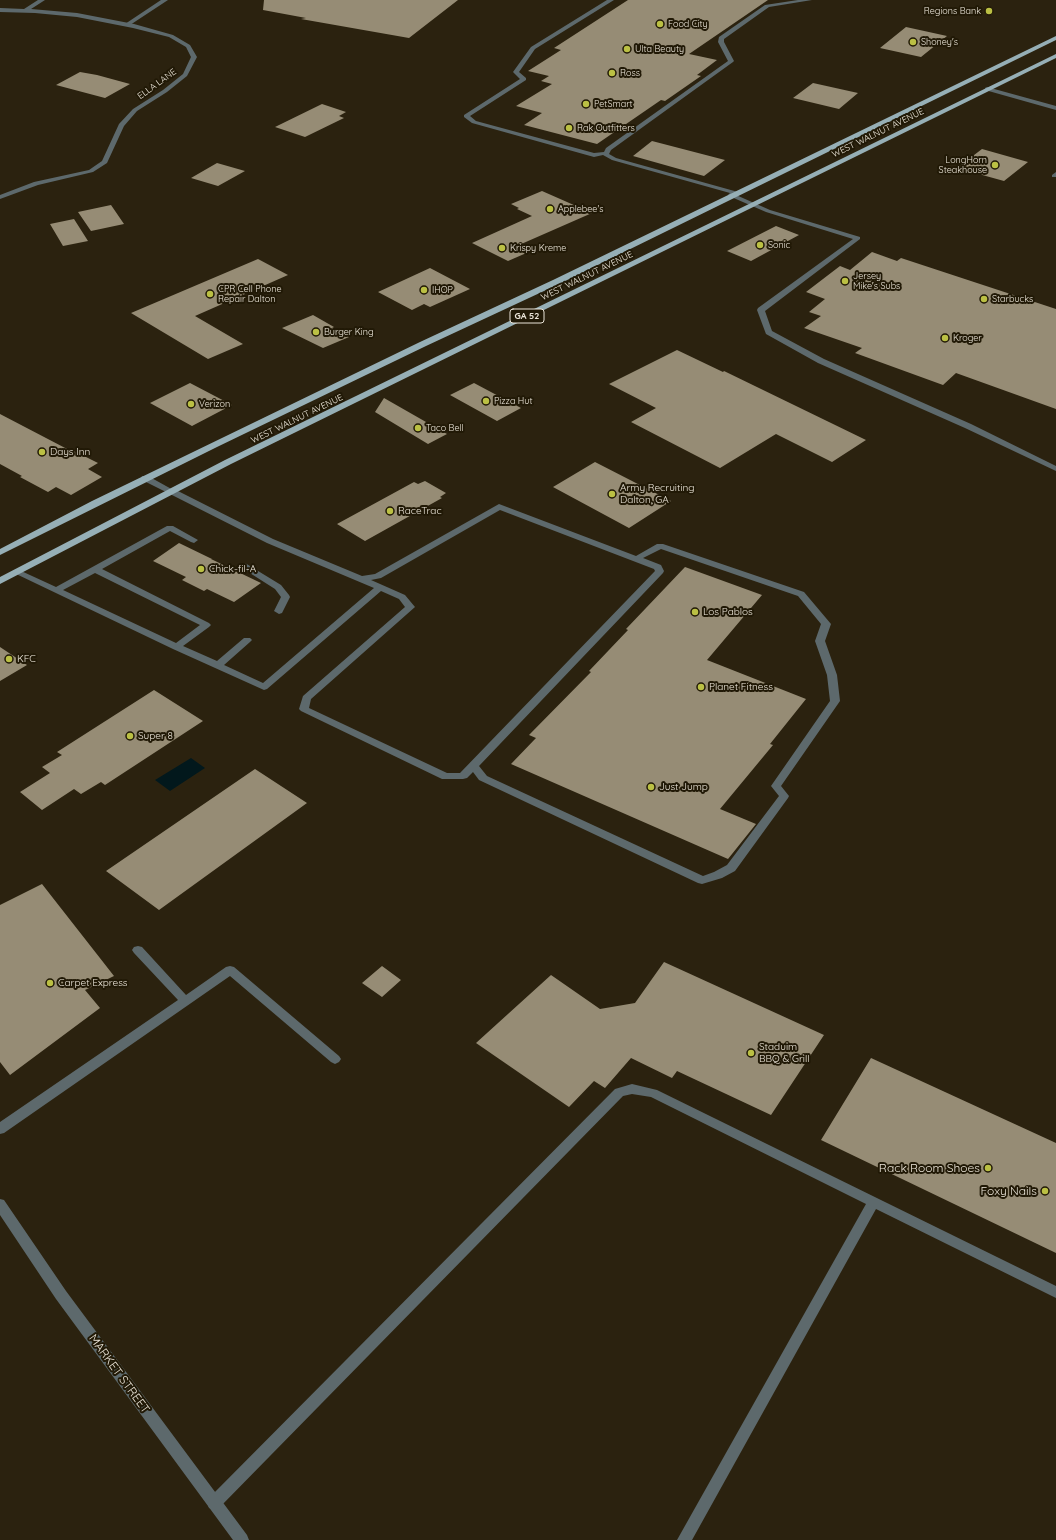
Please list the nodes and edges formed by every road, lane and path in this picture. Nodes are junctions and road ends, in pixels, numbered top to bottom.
1 (42, 0) edge
2 (165, 0) edge
3 (611, 0) edge
4 (805, 0) edge
5 (0, 10) edge
6 (25, 10) junction
7 (128, 24) junction
8 (1056, 38) edge
9 (1056, 56) edge
10 (987, 89) junction
11 (1056, 108) edge
12 (607, 153) junction
13 (734, 194) junction
14 (0, 197) edge
15 (753, 205) junction
16 (1056, 469) edge
17 (145, 478) junction
18 (171, 491) junction
19 (194, 540) dead end
20 (0, 552) edge
21 (636, 559) junction
22 (245, 566) dead end
23 (95, 569) junction
24 (16, 572) junction
25 (361, 579) junction
26 (0, 581) edge
27 (379, 588) junction
28 (56, 590) junction
29 (279, 611) dead end
30 (247, 640) dead end
31 (176, 647) junction
32 (218, 666) junction
33 (473, 765) junction
34 (138, 950) dead end
35 (185, 1001) junction
36 (335, 1059) dead end
37 (0, 1129) edge
38 (874, 1202) junction
39 (0, 1204) edge
40 (1056, 1292) edge
41 (214, 1503) junction
42 (242, 1540) edge
43 (684, 1540) edge

1 - 6 street
2 - 7 street
3 - 12 street
4 - 12 street
5 - 6 street, ELLA LANE
6 - 7 street, ELLA LANE
7 - 14 street, ELLA LANE
8 - 13 main road, WEST WALNUT AVENUE / GA 52
9 - 10 main road, WEST WALNUT AVENUE / GA 52
10 - 11 street
10 - 15 main road, WEST WALNUT AVENUE / GA 52
12 - 13 street
13 - 15 street
13 - 17 main road, WEST WALNUT AVENUE / GA 52
15 - 16 street
15 - 18 main road, WEST WALNUT AVENUE / GA 52
17 - 18 street
17 - 20 main road, WEST WALNUT AVENUE / GA 52
18 - 24 main road, WEST WALNUT AVENUE / GA 52
18 - 25 street
19 - 23 street
21 - 25 street
21 - 33 street
21 - 33 street
22 - 29 street
23 - 28 street
23 - 31 street
24 - 26 main road, WEST WALNUT AVENUE / GA 52
24 - 28 street
25 - 27 street
27 - 32 street
27 - 33 street
28 - 31 street
30 - 32 street
31 - 32 street
34 - 35 street
35 - 36 street
35 - 37 street
38 - 40 street
38 - 41 street
38 - 43 street
39 - 41 street, MARKET STREET
41 - 42 street, MARKET STREET

